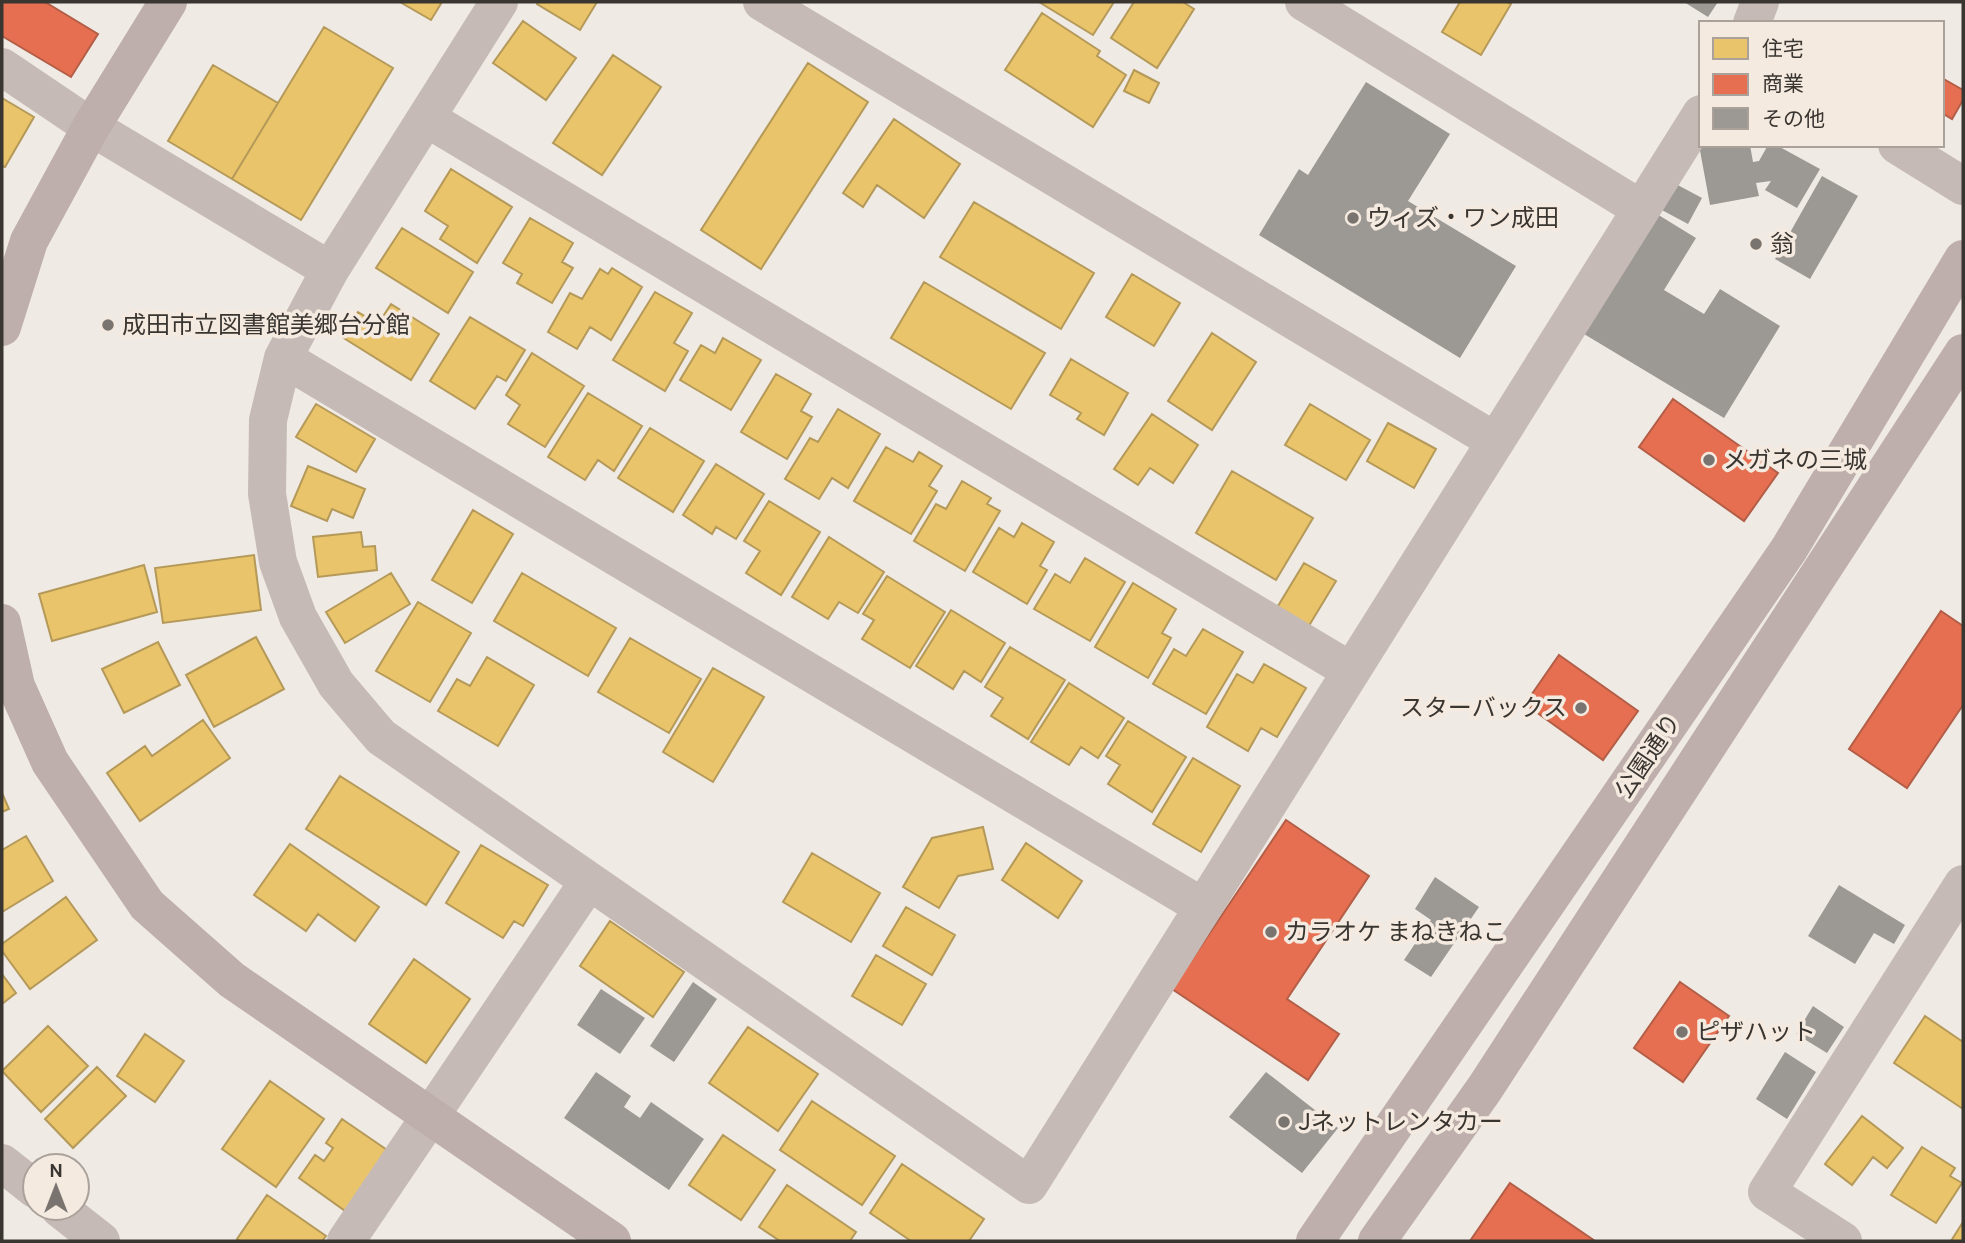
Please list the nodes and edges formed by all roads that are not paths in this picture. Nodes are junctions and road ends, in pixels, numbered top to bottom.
1 (168, 2) edge
2 (499, 2) edge
3 (762, 2) edge
4 (1304, 2) edge
5 (1760, 2) edge
6 (1753, 21) edge
7 (2, 67) edge
8 (1699, 117) edge
9 (426, 118) junction
10 (91, 127) junction
11 (1899, 147) edge
12 (1963, 186) edge
13 (1641, 209) junction
14 (1963, 259) edge
15 (330, 270) junction
16 (2, 327) edge
17 (1963, 354) edge
18 (283, 358) junction
19 (1495, 441) junction
20 (2, 623) edge
21 (1351, 671) junction
22 (589, 881) junction
23 (1963, 884) edge
24 (1203, 907) junction
25 (429, 1115) junction
26 (2, 1163) edge
27 (21, 1178) edge
28 (77, 1222) edge
29 (101, 1241) edge
30 (346, 1241) edge
31 (612, 1241) edge
32 (1315, 1241) edge
33 (1377, 1241) edge
34 (1843, 1241) edge

1 - 10 street
2 - 9 street
3 - 19 street
4 - 13 street
5 - 6 street
7 - 10 street
8 - 13 street
9 - 15 street
9 - 21 street
10 - 15 street
10 - 16 street
11 - 12 street
13 - 19 street
14 - 32 street, 公園通り
15 - 18 street
17 - 33 street, 公園通り
18 - 22 street
18 - 24 street
19 - 21 street
20 - 25 street
21 - 24 street
22 - 24 street
22 - 25 street
23 - 34 street
25 - 30 street
25 - 31 street
26 - 27 street
28 - 29 street

